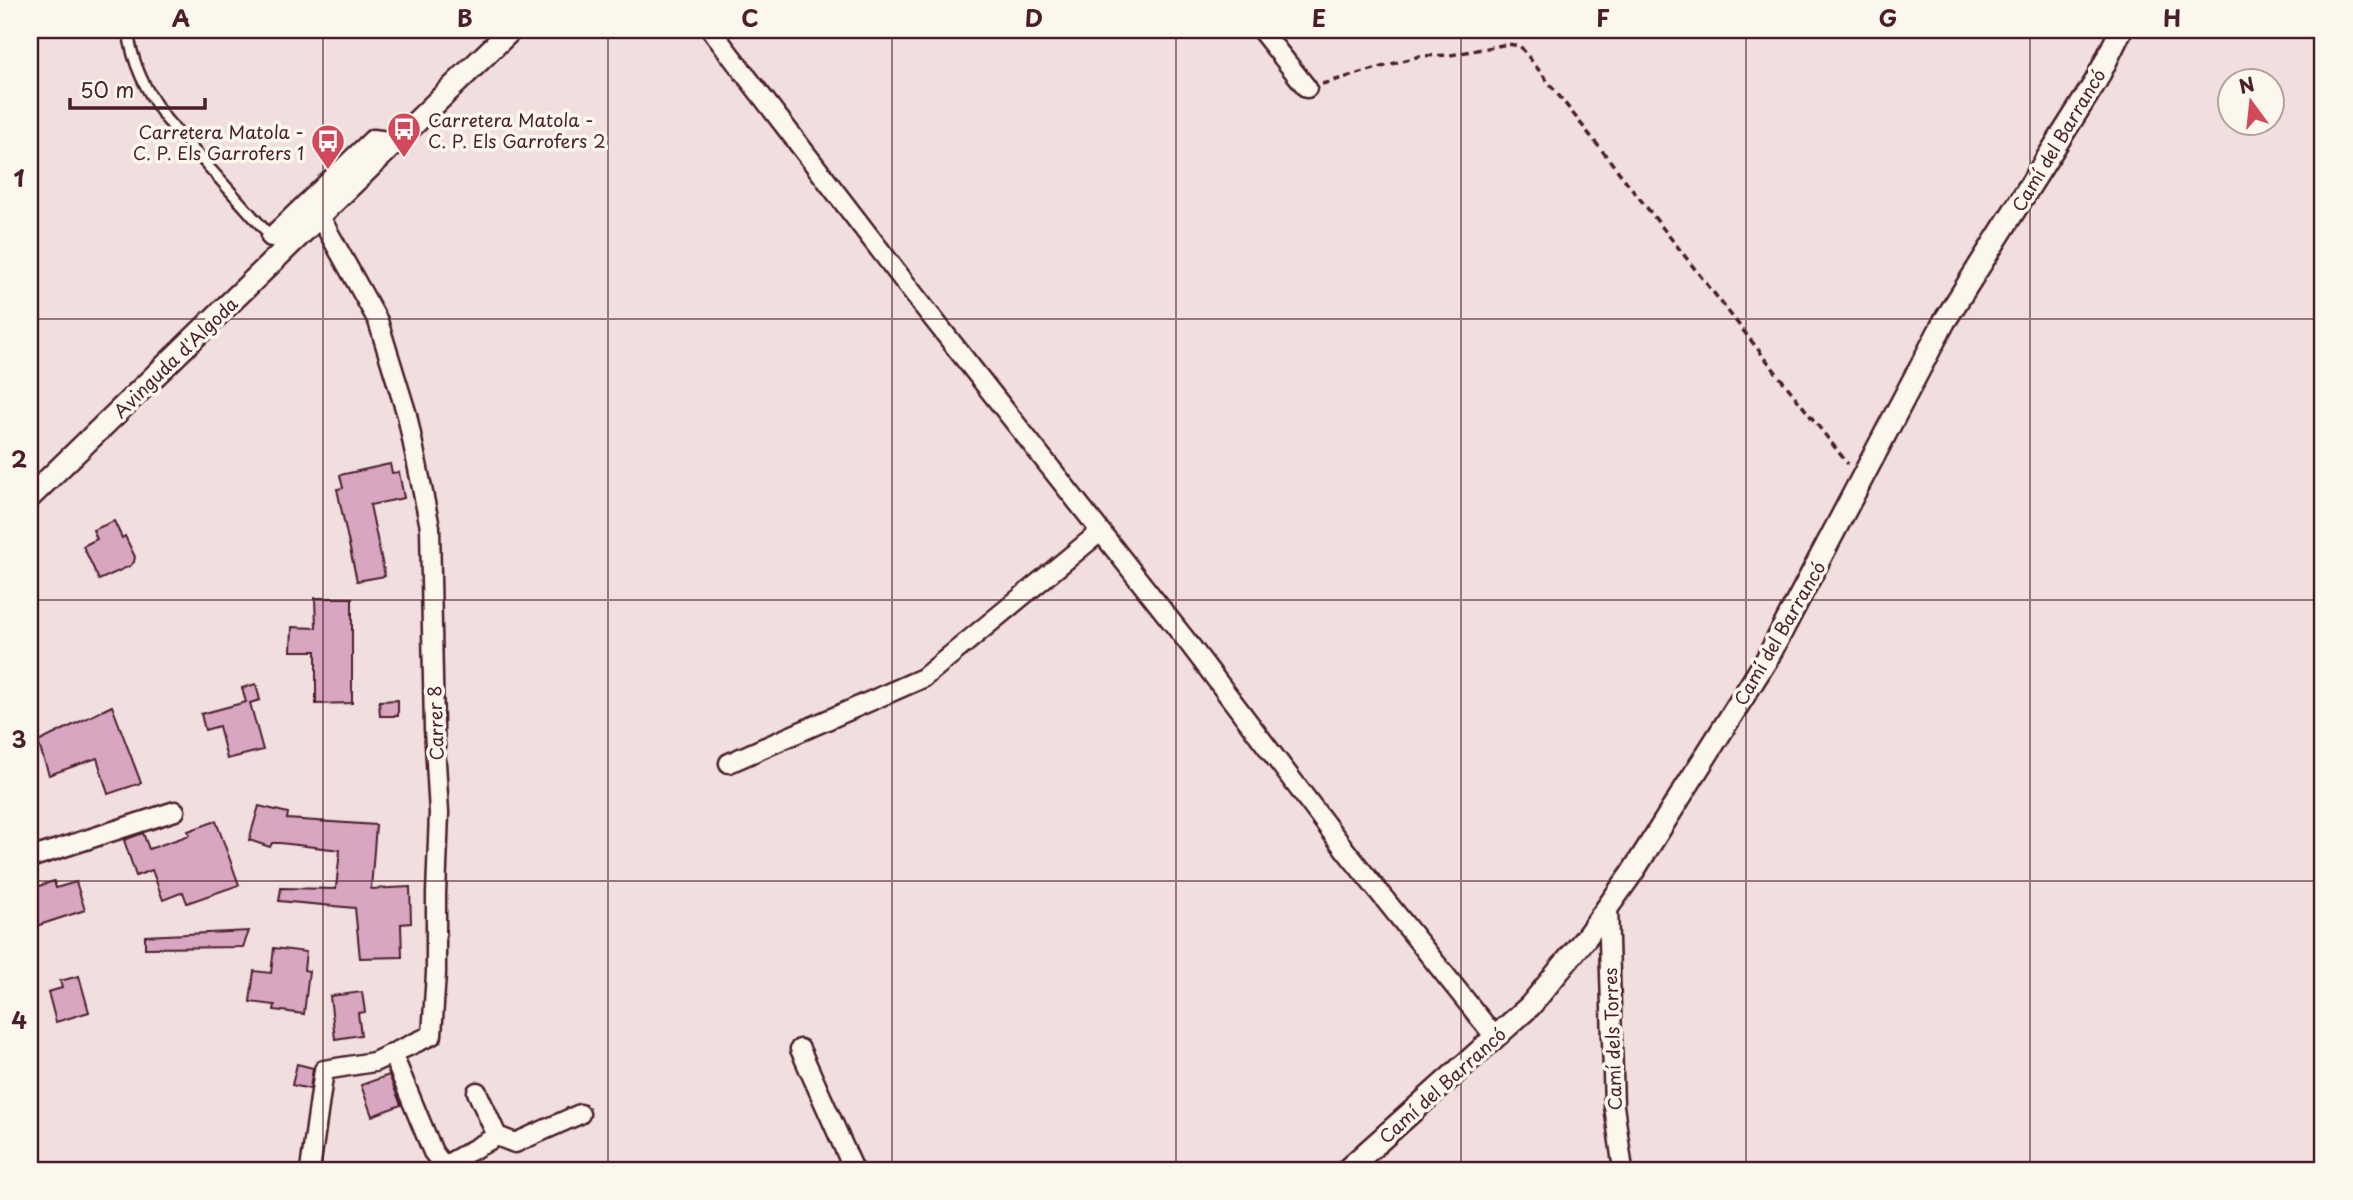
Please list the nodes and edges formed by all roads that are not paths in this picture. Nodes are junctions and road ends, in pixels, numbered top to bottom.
1 (128, 30) edge
2 (511, 30) edge
3 (711, 30) edge
4 (1261, 30) edge
5 (2121, 30) edge
6 (1307, 88) road end
7 (396, 142) junction
8 (320, 217) junction
9 (277, 244) junction
10 (30, 497) edge
11 (1100, 531) junction
12 (729, 763) dead end
13 (175, 811) dead end
14 (30, 858) edge
15 (1608, 907) junction
16 (1495, 1037) junction
17 (800, 1049) dead end
18 (392, 1053) junction
19 (477, 1092) dead end
20 (580, 1114) dead end
21 (497, 1136) junction
22 (445, 1168) edge
23 (310, 1170) edge
24 (854, 1170) edge
25 (1347, 1170) edge
26 (1623, 1170) edge

1 - 9 lane
2 - 7 street, Avinguda d'Algoda
3 - 11 street
4 - 6 street
5 - 15 street, Camí del Barrancó
7 - 8 street, Avinguda d'Algoda
7 - 9 street
8 - 9 street, Avinguda d'Algoda
8 - 18 street, Carrer 8
9 - 10 street, Avinguda d'Algoda
11 - 12 street
11 - 16 street
13 - 14 street
15 - 16 street, Camí del Barrancó
15 - 26 street, Camí dels Torres
16 - 25 street, Camí del Barrancó
17 - 24 street
18 - 22 street
18 - 23 street, Carrer 8
19 - 21 street
20 - 21 street
21 - 22 street

